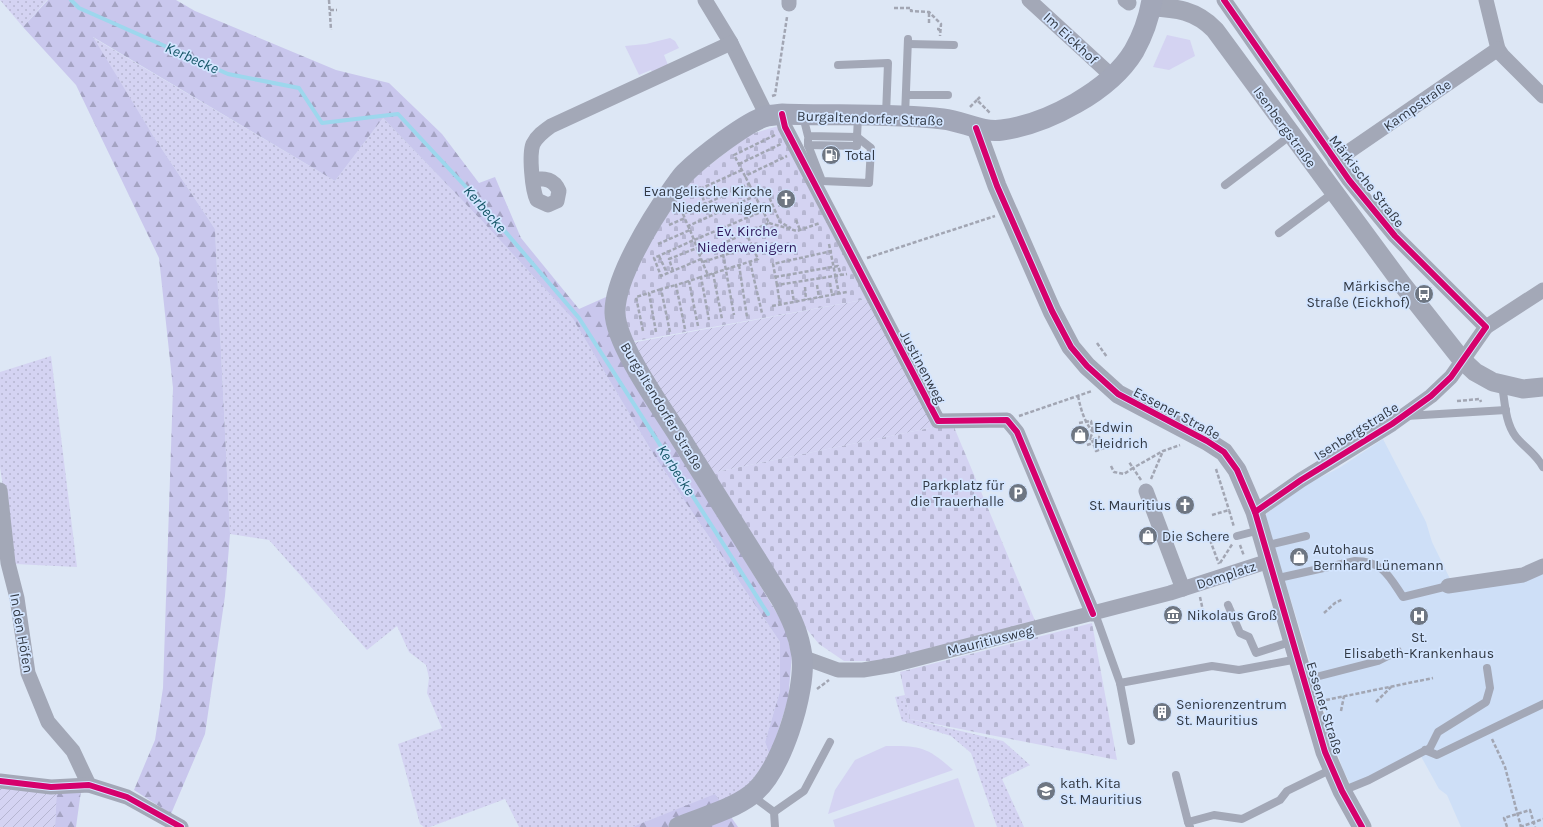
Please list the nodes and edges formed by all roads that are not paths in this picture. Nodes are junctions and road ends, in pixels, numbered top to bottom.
1 (705, 0) edge
2 (1030, 0) edge
3 (1224, 0) edge
4 (1486, 0) edge
5 (1151, 3) edge
6 (731, 43) junction
7 (954, 45) dead end
8 (1498, 48) junction
9 (838, 65) dead end
10 (1113, 77) junction
11 (906, 95) junction
12 (948, 95) dead end
13 (1543, 96) edge
14 (778, 116) junction
15 (858, 116) junction
16 (895, 117) junction
17 (976, 128) junction
18 (1291, 135) junction
19 (808, 136) junction
20 (857, 137) junction
21 (808, 145) junction
22 (1335, 161) junction
23 (533, 179) dead end
24 (1225, 185) dead end
25 (1333, 193) junction
26 (1279, 233) dead end
27 (1543, 290) edge
28 (1486, 327) junction
29 (1462, 360) junction
30 (1494, 382) junction
31 (1543, 387) edge
32 (1506, 410) junction
33 (1403, 416) junction
34 (1543, 468) edge
35 (0, 490) edge
36 (1146, 491) road end
37 (1237, 536) road end
38 (1306, 536) dead end
39 (1262, 537) junction
40 (1543, 566) edge
41 (1274, 579) junction
42 (1448, 586) joint
43 (1186, 588) junction
44 (1228, 605) dead end
45 (1093, 614) junction
46 (1293, 641) junction
47 (1398, 651) dead end
48 (802, 657) junction
49 (1298, 659) junction
50 (1486, 668) dead end
51 (1304, 680) junction
52 (1120, 683) junction
53 (1543, 704) edge
54 (1131, 741) dead end
55 (830, 742) dead end
56 (1425, 750) junction
57 (1332, 769) junction
58 (1176, 775) dead end
59 (0, 781) edge
60 (89, 785) junction
61 (1342, 791) junction
62 (751, 795) junction
63 (774, 812) junction
64 (1189, 824) edge
65 (1360, 826) edge
66 (181, 827) edge
67 (679, 827) edge
68 (775, 827) edge

1 - 6 street, Justinenweg
2 - 10 street, Im Eickhof
3 - 22 street, Märkische Straße
4 - 8 street
5 - 10 main road, Burgaltendorfer Straße
5 - 18 street, Isenbergstraße
6 - 14 street, Justinenweg
6 - 23 street
7 - 11 lane
8 - 13 street
8 - 22 street, Kampstraße
9 - 16 lane
10 - 17 main road, Burgaltendorfer Straße
11 - 12 lane
11 - 16 lane
14 - 15 main road, Burgaltendorfer Straße
14 - 19 lane
14 - 45 street, Justinenweg
14 - 48 main road, Burgaltendorfer Straße
15 - 16 main road, Burgaltendorfer Straße
15 - 20 lane
16 - 17 main road, Burgaltendorfer Straße
17 - 39 street, Essener Straße
18 - 24 lane
18 - 25 street, Isenbergstraße
19 - 20 lane
19 - 21 lane
20 - 21 lane
20 - 21 lane
22 - 28 street, Märkische Straße
25 - 26 lane
25 - 29 street, Isenbergstraße
27 - 28 street
28 - 29 street
29 - 30 street, Isenbergstraße
29 - 33 street, Isenbergstraße
30 - 31 street
30 - 32 lane
32 - 33 lane
32 - 34 lane
33 - 39 street, Isenbergstraße
35 - 60 street, In den Höfen
36 - 43 street, Domplatz
37 - 39 lane
38 - 39 lane
39 - 41 street, Essener Straße
39 - 43 street, Domplatz
40 - 42 street
41 - 42 lane
41 - 46 street, Essener Straße
43 - 45 street, Mauritiusweg
44 - 46 lane
45 - 48 street, Mauritiusweg
45 - 52 lane
46 - 49 street, Essener Straße
47 - 51 lane
48 - 62 main road, Burgaltendorfer Straße
49 - 51 street, Essener Straße
49 - 52 lane
50 - 56 lane
51 - 57 street, Essener Straße
52 - 54 lane
53 - 56 lane
55 - 63 lane
56 - 61 lane
57 - 61 street, Essener Straße
57 - 64 lane, Essener Straße
58 - 64 lane, Essener Straße
59 - 60 street
60 - 66 street
61 - 65 street, Essener Straße
62 - 63 lane
62 - 67 main road, Burgaltendorfer Straße
63 - 68 lane

